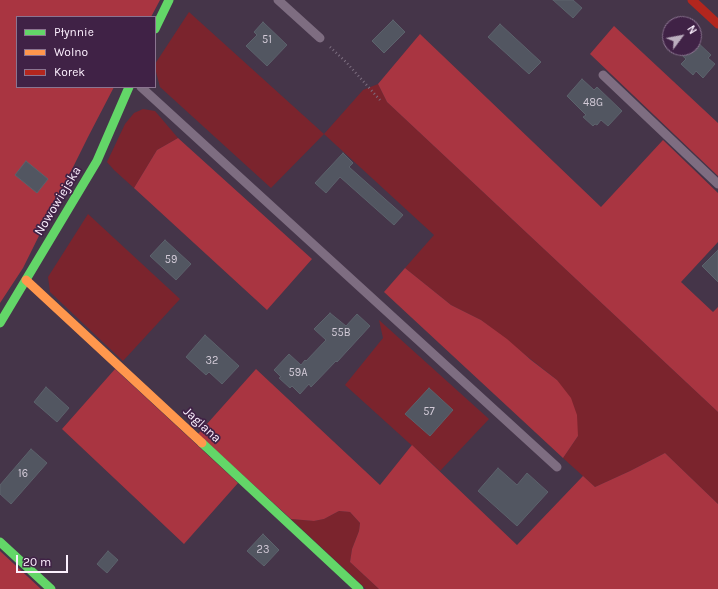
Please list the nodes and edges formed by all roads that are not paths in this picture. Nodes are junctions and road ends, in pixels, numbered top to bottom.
1 (169, 0) edge
2 (278, 0) edge
3 (692, 0) edge
4 (718, 24) edge
5 (156, 27) edge
6 (320, 38) road end
7 (603, 75) dead end
8 (129, 88) edge
9 (142, 88) edge
10 (718, 184) edge
11 (26, 280) junction
12 (0, 323) edge
13 (557, 467) dead end
14 (0, 542) edge
15 (51, 589) edge
16 (360, 589) edge

1 - 5 street
2 - 6 lane
3 - 4 street
7 - 10 lane
8 - 11 street, Nowowiejska
9 - 13 lane
11 - 12 street, Nowowiejska
11 - 16 street, Jaglana
14 - 15 street

